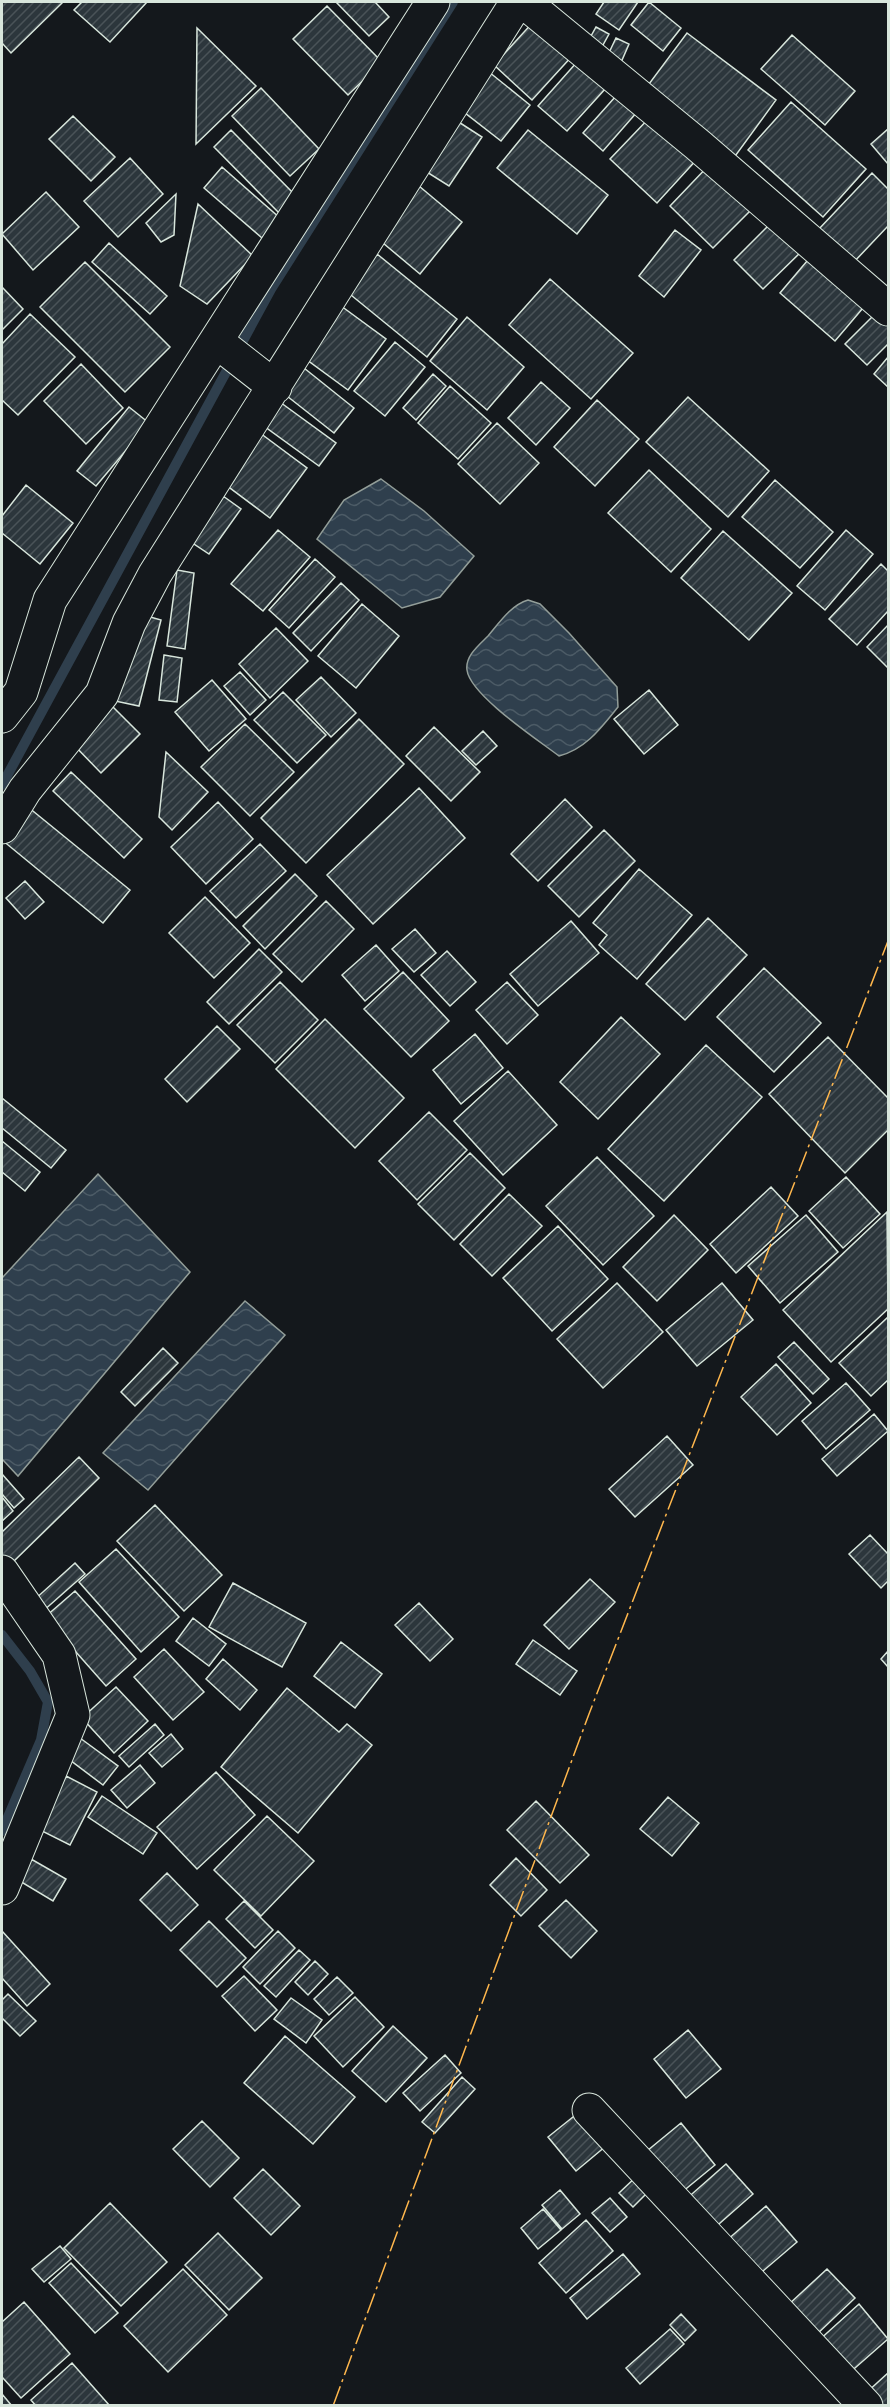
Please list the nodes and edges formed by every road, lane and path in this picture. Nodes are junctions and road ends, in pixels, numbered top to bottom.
1 (433, 2) edge
2 (517, 2) edge
3 (524, 2) edge
4 (888, 309) edge
5 (216, 341) junction
6 (274, 387) junction
7 (2, 716) edge
8 (2, 827) edge
9 (2, 1572) edge
10 (2, 1888) edge
11 (589, 2110) dead end
12 (866, 2406) edge

1 - 5 street
2 - 6 street
3 - 4 street
5 - 6 street
5 - 7 street
6 - 8 street
9 - 10 street
11 - 12 street

